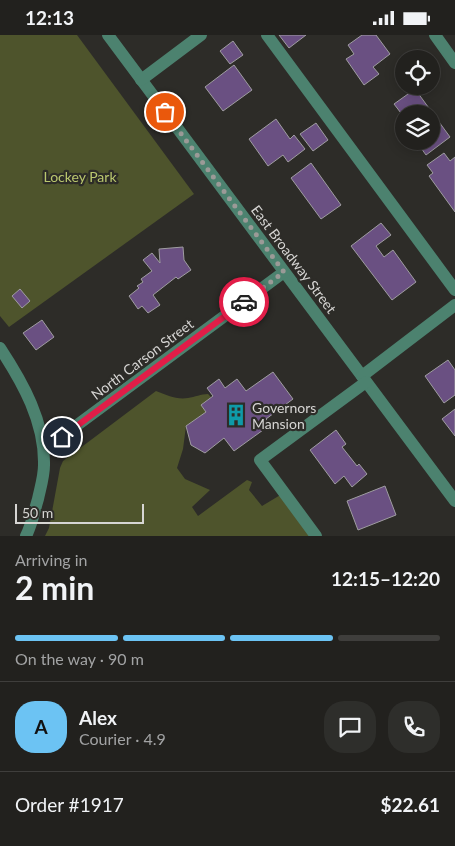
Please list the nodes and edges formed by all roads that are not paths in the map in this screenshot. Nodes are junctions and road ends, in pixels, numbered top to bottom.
1 (108, 35) edge
2 (201, 35) edge
3 (267, 35) edge
4 (434, 35) edge
5 (455, 63) edge
6 (141, 80) junction
7 (284, 272) junction
8 (455, 290) edge
9 (455, 305) edge
10 (0, 348) edge
11 (364, 379) junction
12 (43, 443) junction
13 (455, 501) edge
14 (26, 536) edge
15 (316, 536) edge

1 - 6 street, East Broadway Street
2 - 6 street
3 - 8 street
4 - 5 street
6 - 7 street, East Broadway Street
7 - 11 street, East Broadway Street
7 - 12 street, North Carson Street
9 - 11 street
10 - 12 street
11 - 13 street, East Broadway Street
11 - 15 street
12 - 14 street

